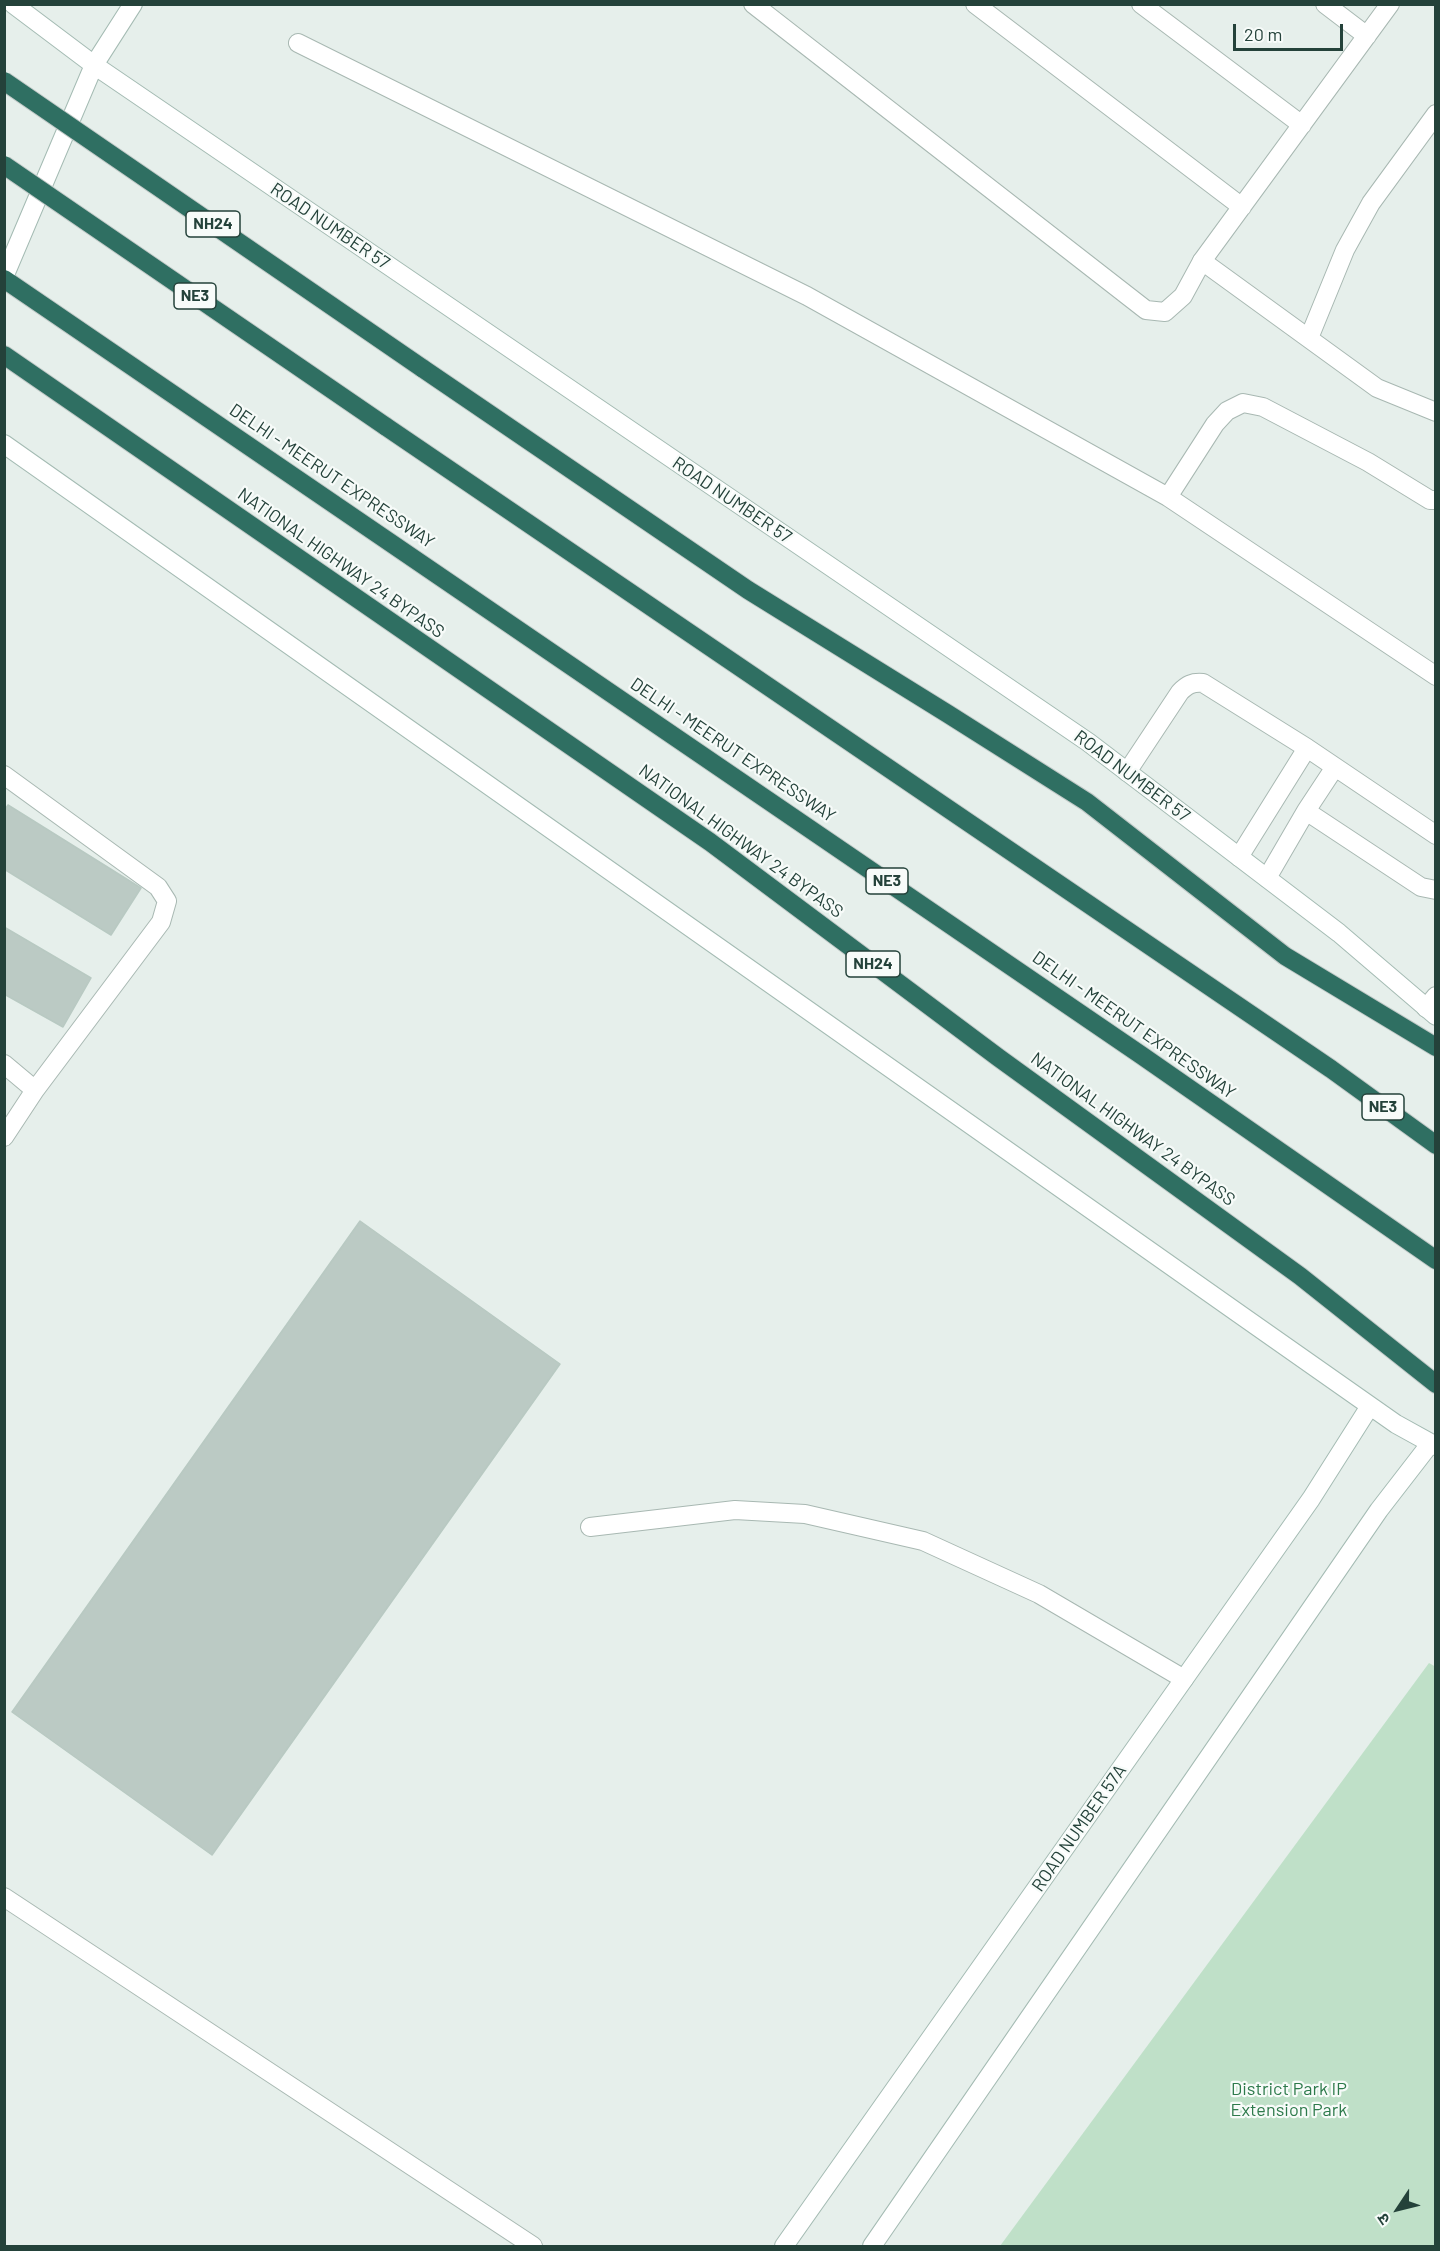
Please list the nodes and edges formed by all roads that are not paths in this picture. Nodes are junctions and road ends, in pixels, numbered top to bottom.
1 (13, 4) edge
2 (133, 4) edge
3 (753, 4) edge
4 (975, 4) edge
5 (1141, 4) edge
6 (1325, 4) edge
7 (1390, 4) edge
8 (1367, 36) junction
9 (298, 44) dead end
10 (94, 65) junction
11 (4, 81) edge
12 (1436, 114) edge
13 (1302, 125) junction
14 (4, 165) edge
15 (1242, 207) junction
16 (1202, 261) junction
17 (4, 278) edge
18 (1309, 338) junction
19 (4, 355) edge
20 (1436, 412) edge
21 (4, 444) edge
22 (1168, 497) junction
23 (1436, 500) edge
24 (1436, 676) edge
25 (1306, 748) junction
26 (1335, 767) junction
27 (1127, 772) junction
28 (4, 775) edge
29 (1306, 811) junction
30 (1436, 836) edge
31 (1239, 857) junction
32 (1267, 878) junction
33 (1436, 890) edge
34 (1432, 1007) edge
35 (1436, 1047) edge
36 (4, 1064) edge
37 (35, 1090) junction
38 (4, 1137) edge
39 (1436, 1145) edge
40 (1436, 1260) edge
41 (1436, 1384) edge
42 (1370, 1406) junction
43 (1433, 1445) edge
44 (590, 1527) dead end
45 (1184, 1679) junction
46 (4, 1897) edge
47 (533, 2247) edge
48 (784, 2247) edge
49 (872, 2247) edge

1 - 10 street, ROAD NUMBER 57
2 - 10 street
3 - 16 street
4 - 15 street
5 - 13 street
6 - 8 street
7 - 8 street
8 - 13 street
9 - 22 street
10 - 17 street
10 - 27 street, ROAD NUMBER 57
11 - 35 highway, NH24, bridge
12 - 18 street
13 - 15 street
14 - 39 highway, NE3, bridge
15 - 16 street
16 - 18 street
17 - 40 highway, DELHI - MEERUT EXPRESSWAY / NE3
18 - 20 street
19 - 41 highway, NATIONAL HIGHWAY 24 BYPASS / NH24
21 - 42 street
22 - 23 street
22 - 24 street
25 - 26 street
25 - 27 street
25 - 31 street
26 - 29 street
26 - 30 street
27 - 31 street, ROAD NUMBER 57
28 - 37 street
29 - 32 street
29 - 33 street
31 - 32 street, ROAD NUMBER 57
32 - 34 street, ROAD NUMBER 57
36 - 37 street
37 - 38 street
42 - 43 street
42 - 45 street, ROAD NUMBER 57A
43 - 49 street
44 - 45 street
45 - 48 street, ROAD NUMBER 57A
46 - 47 street

